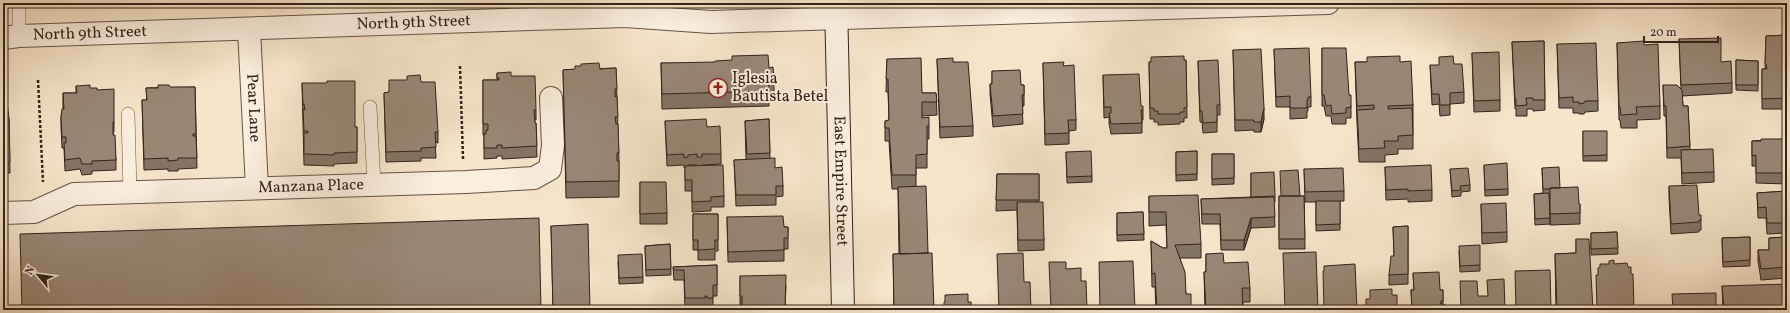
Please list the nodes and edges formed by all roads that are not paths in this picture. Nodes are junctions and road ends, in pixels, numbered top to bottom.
1 (19, 3) edge
2 (1328, 3) edge
3 (837, 11) edge
4 (249, 28) junction
5 (11, 37) edge
6 (551, 98) dead end
7 (370, 107) dead end
8 (128, 114) dead end
9 (374, 184) junction
10 (258, 188) junction
11 (130, 192) junction
12 (3, 213) edge
13 (843, 310) edge

1 - 5 lane
2 - 3 street, North 9th Street
3 - 4 street, North 9th Street
3 - 13 street, East Empire Street
4 - 5 street, North 9th Street
4 - 10 street, Pear Lane
6 - 9 street, Manzana Place
7 - 9 lane
8 - 11 lane
9 - 10 street, Manzana Place
10 - 11 street, Manzana Place
11 - 12 street, Manzana Place

